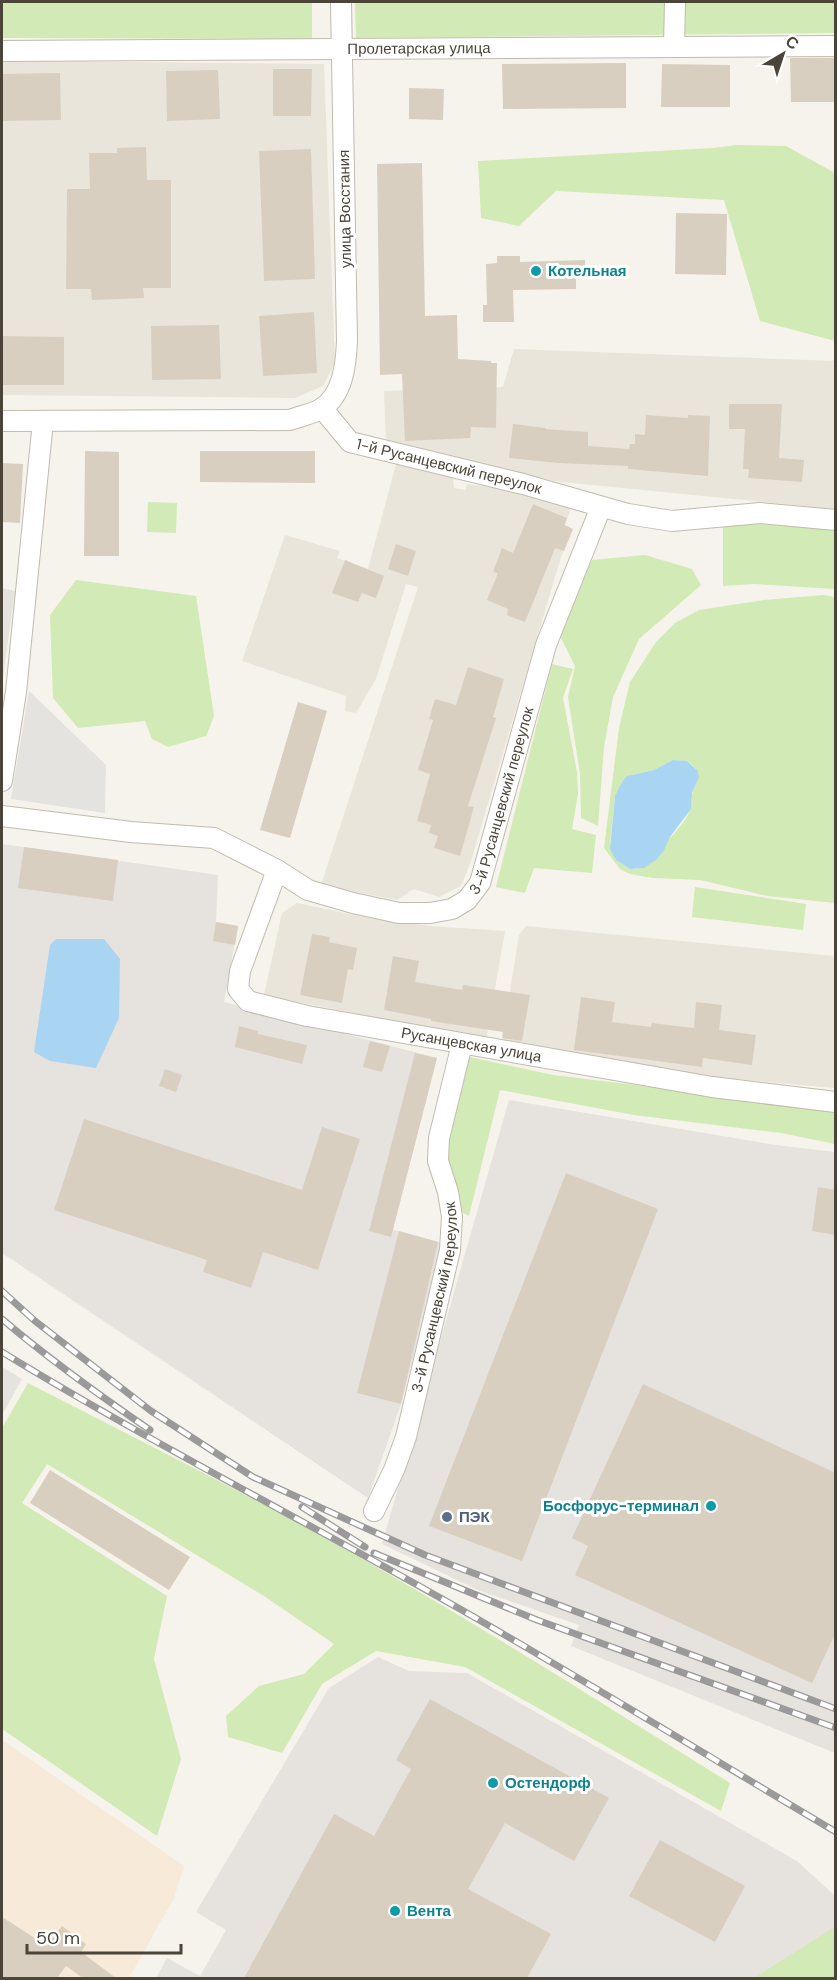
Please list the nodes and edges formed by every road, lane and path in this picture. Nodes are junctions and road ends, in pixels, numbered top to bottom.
1 (341, 2) edge
2 (675, 2) edge
3 (836, 46) edge
4 (674, 47) junction
5 (342, 50) junction
6 (2, 51) edge
7 (322, 408) junction
8 (2, 421) edge
9 (44, 422) junction
10 (600, 507) junction
11 (836, 520) edge
12 (2, 781) edge
13 (2, 816) edge
14 (277, 870) junction
15 (462, 1044) junction
16 (836, 1102) edge
17 (374, 1511) dead end

1 - 5 street, улица Восстания
2 - 4 street
3 - 4 street, Пролетарская улица
4 - 5 street, Пролетарская улица
5 - 6 street, Пролетарская улица
5 - 7 street, улица Восстания
7 - 9 street
7 - 10 street, 1-й Русанцевский переулок
8 - 9 street
9 - 12 street
10 - 11 street, 1-й Русанцевский переулок
10 - 14 street, 3-й Русанцевский переулок
13 - 14 street, 3-й Русанцевский переулок
14 - 15 street, Русанцевская улица
15 - 16 street, Русанцевская улица
15 - 17 street, 3-й Русанцевский переулок

